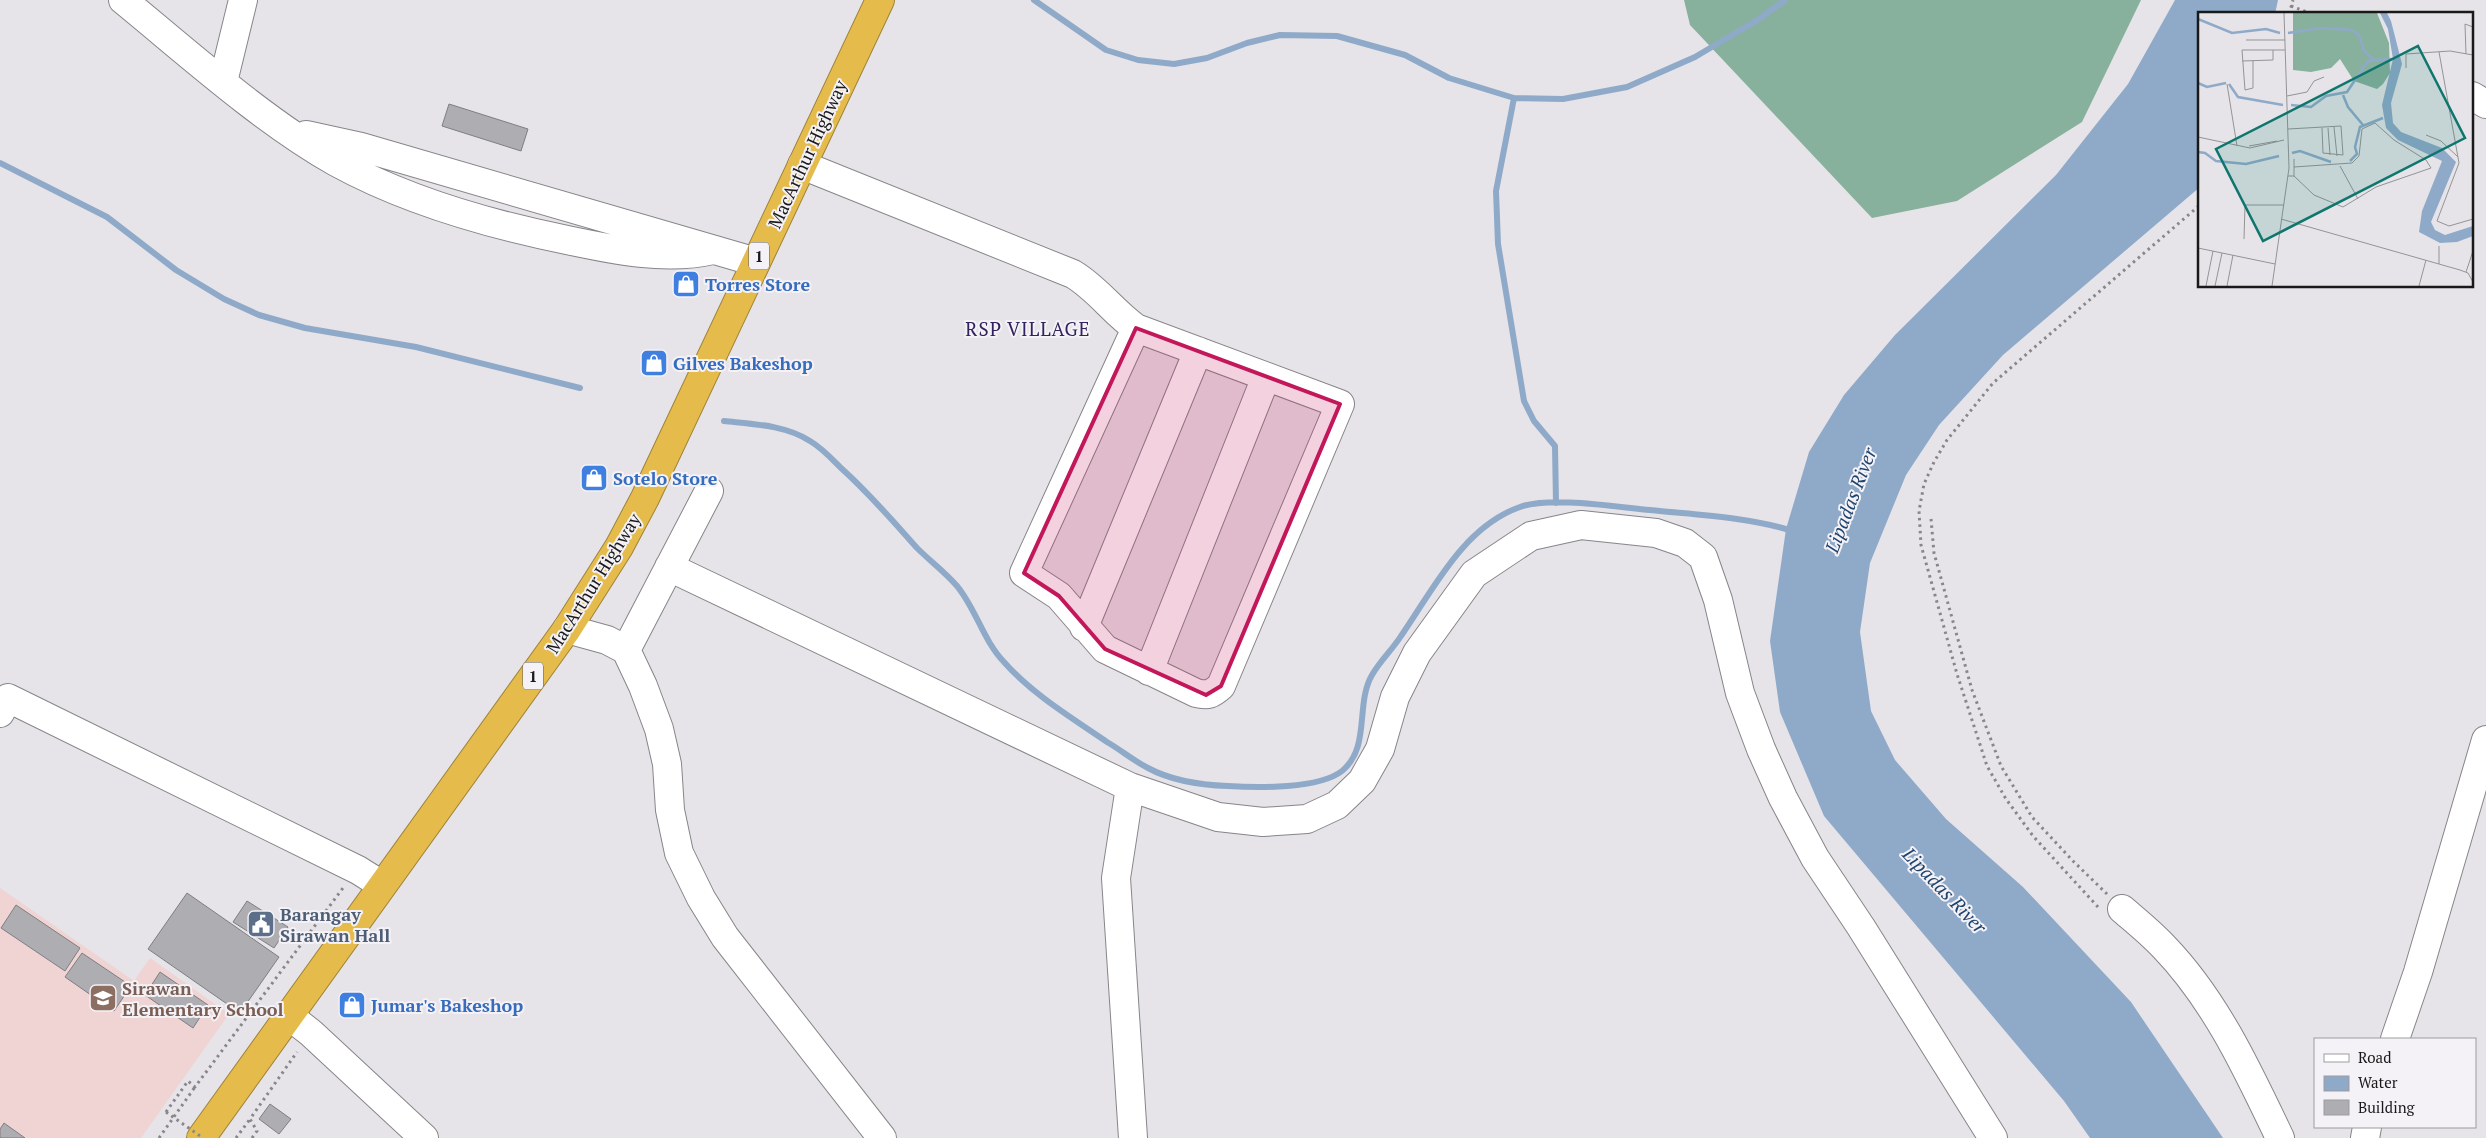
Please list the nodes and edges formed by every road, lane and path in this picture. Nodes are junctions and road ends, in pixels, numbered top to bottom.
1 (123, 0) edge
2 (242, 0) edge
3 (880, 0) edge
4 (2293, 0) edge
5 (2291, 6) junction
6 (2290, 12) edge
7 (2307, 12) edge
8 (223, 82) junction
9 (2474, 97) edge
10 (2486, 104) edge
11 (802, 165) junction
12 (2198, 207) edge
13 (756, 262) junction
14 (1136, 328) junction
15 (1198, 351) junction
16 (1266, 376) junction
17 (709, 491) dead end
18 (1931, 519) dead end
19 (669, 567) junction
20 (1084, 627) junction
21 (567, 628) junction
22 (626, 650) junction
23 (1149, 671) junction
24 (0, 713) edge
25 (2486, 740) edge
26 (1130, 787) junction
27 (358, 870) junction
28 (382, 885) junction
29 (2111, 908) junction
30 (288, 1015) junction
31 (311, 1033) junction
32 (2395, 1038) edge
33 (195, 1087) junction
34 (250, 1119) junction
35 (160, 1138) edge
36 (202, 1138) edge
37 (236, 1138) edge
38 (252, 1138) edge
39 (424, 1138) edge
40 (882, 1138) edge
41 (1133, 1138) edge
42 (1993, 1138) edge
43 (2280, 1138) edge

1 - 8 street
2 - 8 street
3 - 11 highway, MacArthur Highway / 1
4 - 5 path
5 - 6 path
5 - 7 path
8 - 13 street
9 - 10 street
11 - 13 highway, MacArthur Highway / 1
11 - 14 street
12 - 29 path
13 - 21 highway, MacArthur Highway / 1
14 - 15 street
14 - 20 street
15 - 16 street
15 - 20 street
16 - 23 street
16 - 23 street
17 - 19 street
18 - 29 path
19 - 22 street
19 - 26 street
20 - 23 street
21 - 22 street
21 - 28 highway, MacArthur Highway / 1
22 - 40 street
24 - 27 street
25 - 32 street
26 - 41 street
26 - 42 street
27 - 28 street
27 - 33 path
28 - 30 highway, MacArthur Highway / 1
29 - 43 street
30 - 31 street
30 - 36 highway, MacArthur Highway / 1
31 - 34 path
31 - 39 street
33 - 35 path
33 - 36 path, bridge
34 - 37 path
34 - 38 path

